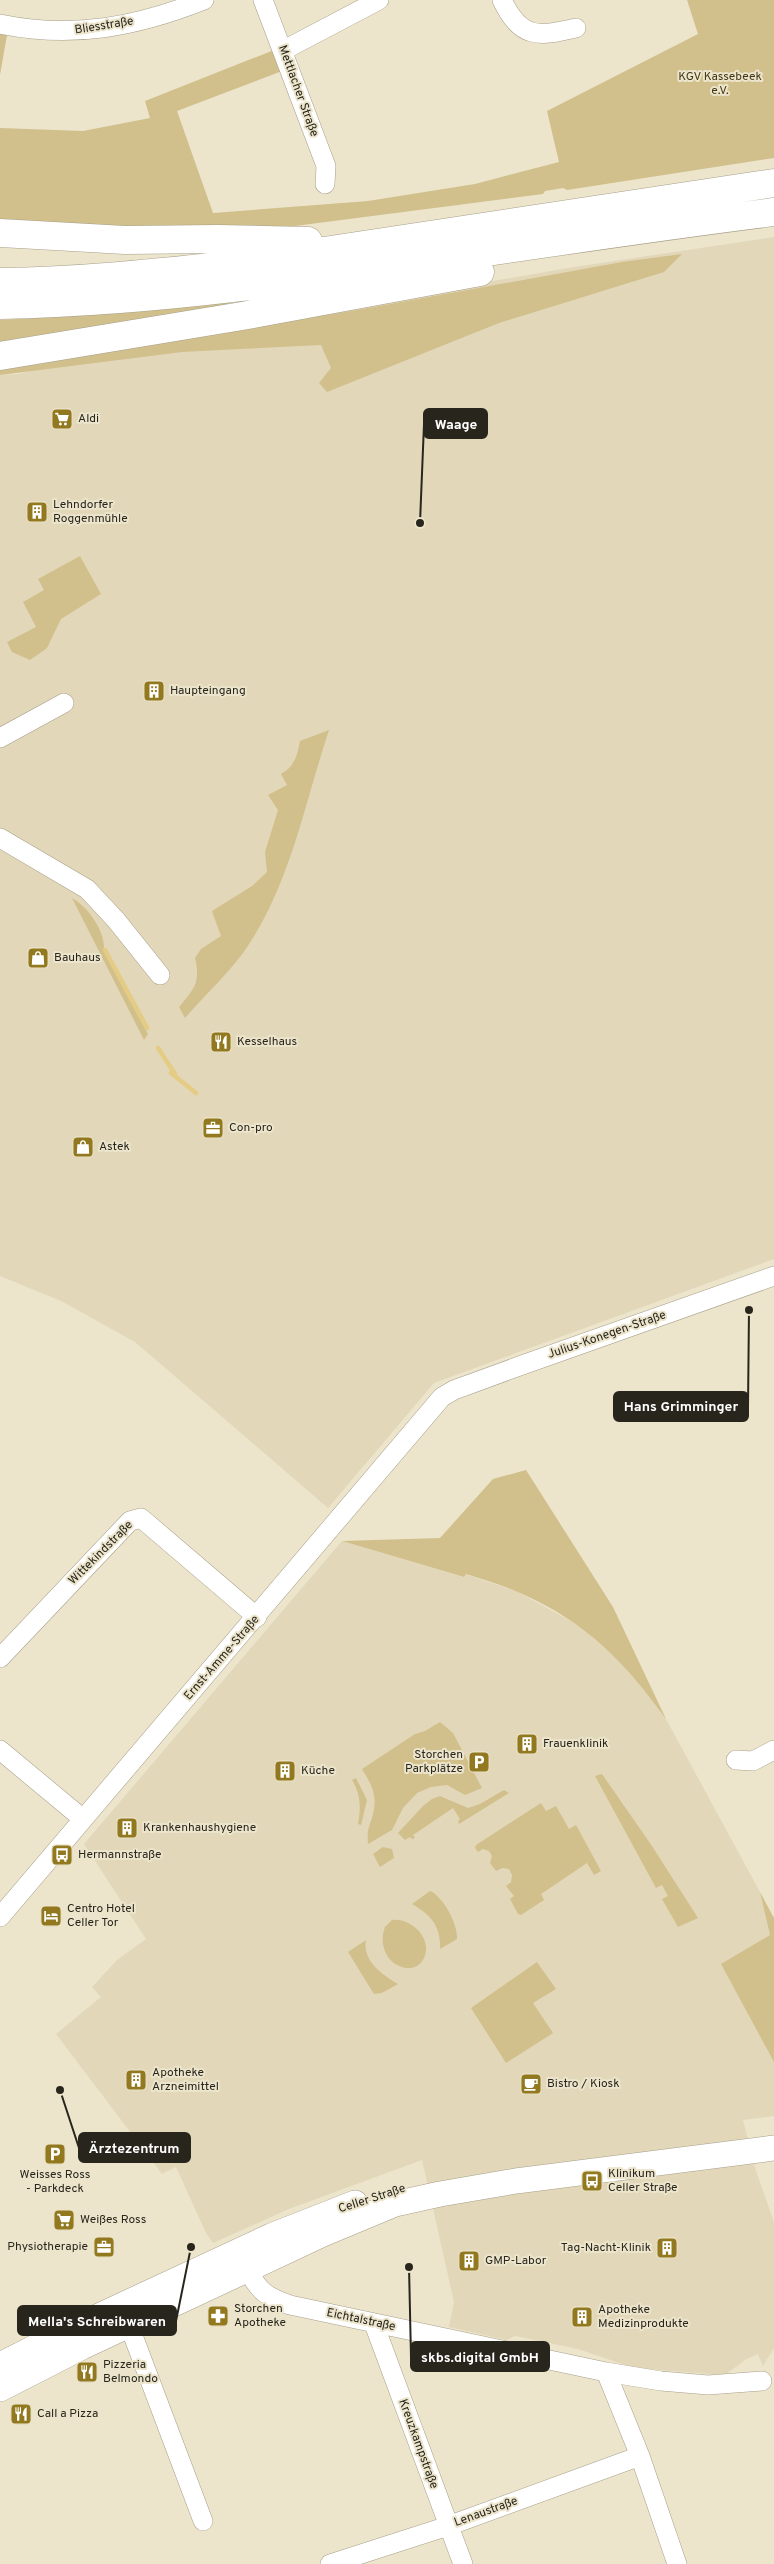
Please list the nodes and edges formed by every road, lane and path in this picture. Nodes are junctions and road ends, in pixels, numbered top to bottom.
1 (204, 0) edge
2 (263, 0) edge
3 (379, 0) edge
4 (502, 0) edge
5 (0, 24) edge
6 (576, 28) dead end
7 (284, 50) junction
8 (774, 183) edge
9 (325, 184) dead end
10 (762, 213) edge
11 (708, 221) junction
12 (0, 233) edge
13 (384, 244) junction
14 (0, 282) edge
15 (0, 305) edge
16 (0, 356) edge
17 (64, 703) dead end
18 (0, 738) edge
19 (0, 838) edge
20 (160, 975) dead end
21 (774, 1276) edge
22 (442, 1397) joint
23 (257, 1617) junction
24 (0, 1658) edge
25 (0, 1750) edge
26 (774, 1750) edge
27 (736, 1760) dead end
28 (84, 1819) junction
29 (0, 1917) edge
30 (774, 2135) edge
31 (774, 2148) edge
32 (244, 2260) junction
33 (147, 2305) junction
34 (374, 2324) junction
35 (129, 2325) junction
36 (0, 2365) edge
37 (606, 2372) junction
38 (762, 2381) dead end
39 (0, 2389) edge
40 (640, 2456) junction
41 (203, 2521) dead end
42 (448, 2526) junction
43 (330, 2564) edge
44 (463, 2564) edge
45 (677, 2564) edge

1 - 5 street, Bliesstraße
2 - 7 street, Mettlacher Straße
3 - 7 street
4 - 6 street
7 - 9 street, Mettlacher Straße
8 - 13 highway
10 - 11 highway
11 - 15 highway
11 - 16 highway
12 - 13 highway
13 - 14 highway
17 - 18 street
19 - 20 street
21 - 22 street, Julius-Konegen-Straße
22 - 23 street, Ernst-Amme-Straße
23 - 24 street, Wittekindstraße
23 - 28 street, Ernst-Amme-Straße
25 - 28 street
26 - 27 street
28 - 29 street, Ernst-Amme-Straße
30 - 32 main road, Celler Straße
31 - 32 main road, Celler Straße
32 - 33 main road, Celler Straße
32 - 34 street, Eichtalstraße
33 - 35 main road, Celler Straße
33 - 36 main road, Celler Straße
34 - 37 street, Eichtalstraße
34 - 42 street, Kreuzkampstraße
35 - 39 main road, Celler Straße
35 - 41 street
37 - 38 street, Eichtalstraße
37 - 40 street
40 - 42 street, Lenaustraße
40 - 45 street
42 - 43 street, Lenaustraße
42 - 44 street, Kreuzkampstraße

